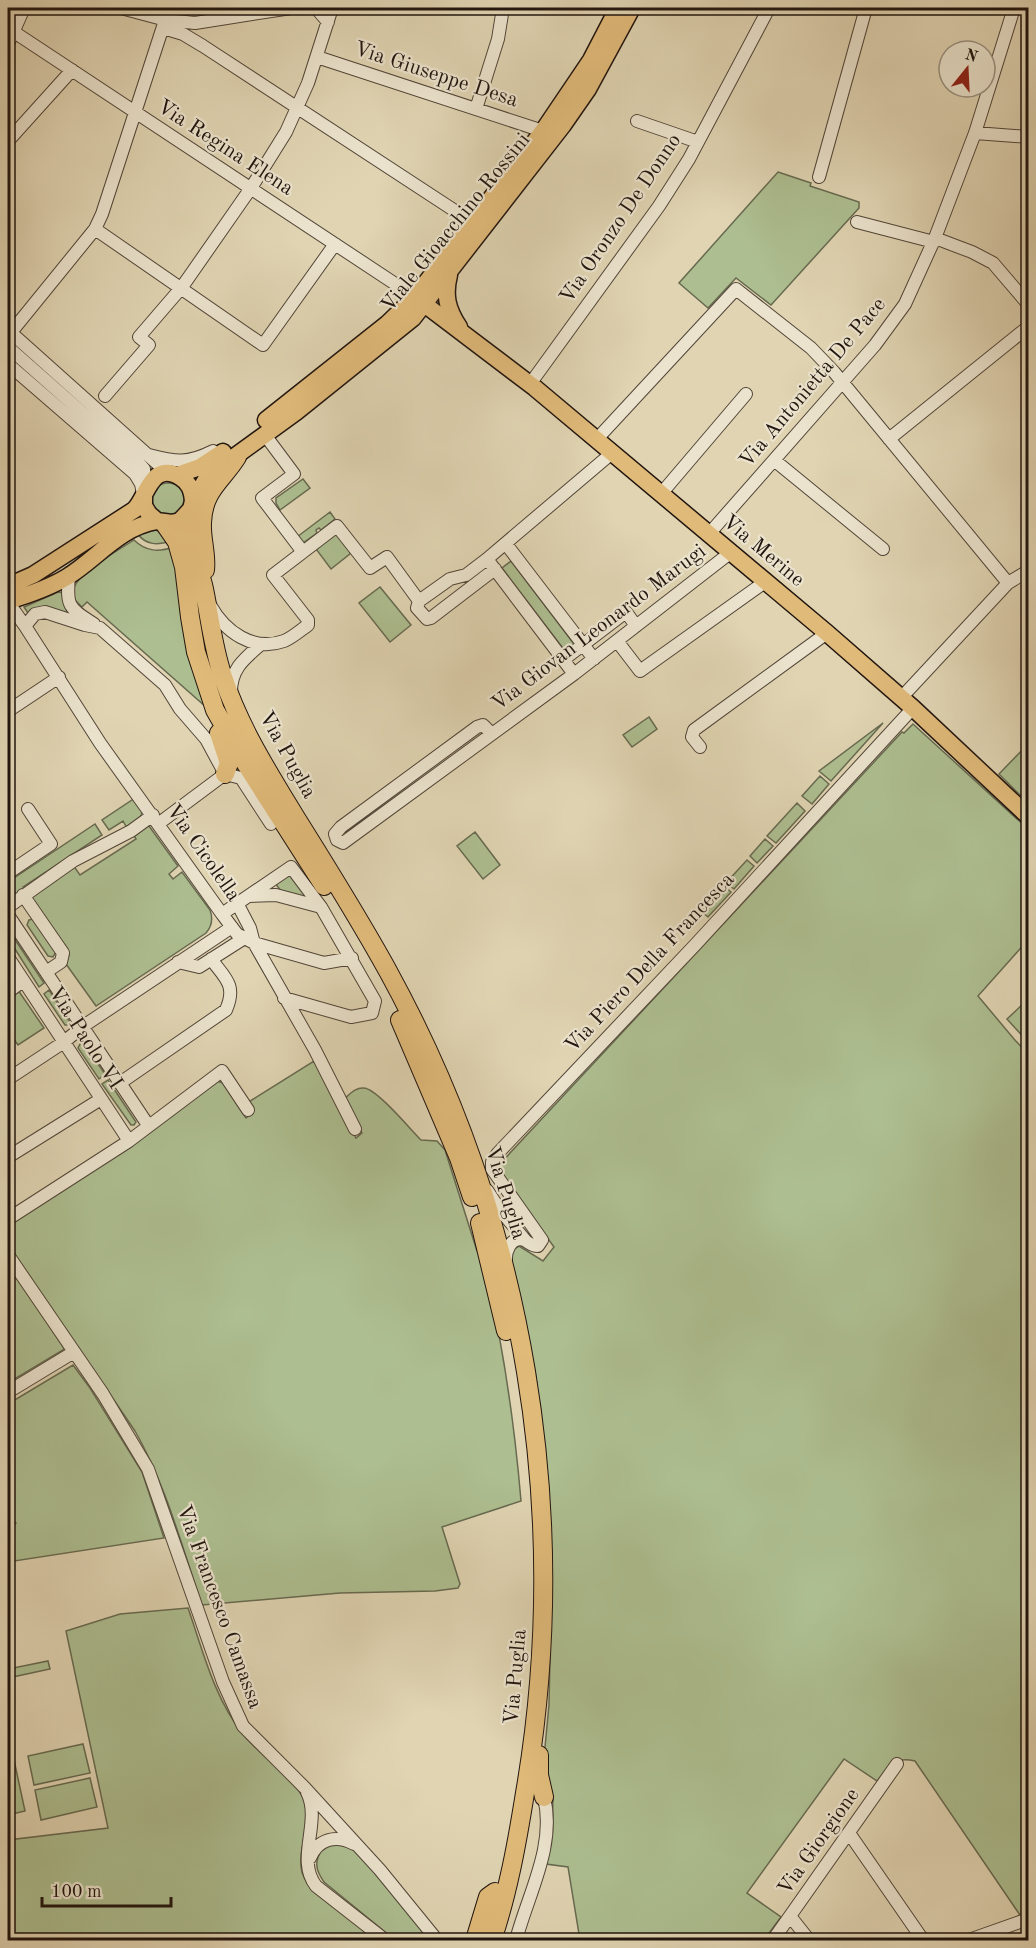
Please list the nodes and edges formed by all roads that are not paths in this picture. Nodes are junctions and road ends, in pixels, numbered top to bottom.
1 (24, 8) edge
2 (121, 8) edge
3 (169, 8) edge
4 (291, 8) edge
5 (316, 8) edge
6 (332, 8) edge
7 (503, 8) edge
8 (618, 8) edge
9 (632, 8) edge
10 (769, 8) edge
11 (866, 8) edge
12 (1014, 8) edge
13 (208, 22) junction
14 (328, 22) junction
15 (165, 24) junction
16 (15, 32) junction
17 (8, 44) edge
18 (202, 46) junction
19 (318, 57) junction
20 (72, 70) junction
21 (306, 90) junction
22 (281, 98) junction
23 (476, 109) junction
24 (298, 110) junction
25 (135, 112) junction
26 (638, 121) dead end
27 (543, 131) junction
28 (975, 133) junction
29 (1029, 137) edge
30 (8, 141) edge
31 (698, 142) junction
32 (819, 177) dead end
33 (251, 188) junction
34 (472, 222) junction
35 (857, 222) dead end
36 (95, 229) junction
37 (934, 240) junction
38 (335, 244) junction
39 (450, 272) junction
40 (182, 287) junction
41 (420, 300) junction
42 (1029, 304) edge
43 (1029, 327) edge
44 (461, 330) junction
45 (8, 333) edge
46 (8, 346) edge
47 (8, 364) edge
48 (842, 383) junction
49 (530, 384) junction
50 (746, 394) dead end
51 (105, 396) dead end
52 (265, 435) junction
53 (889, 439) junction
54 (596, 440) junction
55 (233, 452) junction
56 (612, 453) junction
57 (148, 454) junction
58 (774, 460) junction
59 (173, 475) junction
60 (145, 491) junction
61 (660, 495) junction
62 (190, 508) junction
63 (160, 522) junction
64 (708, 535) junction
65 (506, 544) junction
66 (883, 549) dead end
67 (303, 552) junction
68 (730, 553) junction
69 (491, 564) junction
70 (1029, 571) edge
71 (69, 576) junction
72 (765, 582) junction
73 (1008, 583) junction
74 (8, 586) edge
75 (204, 590) junction
76 (419, 601) junction
77 (8, 602) edge
78 (25, 626) junction
79 (636, 626) junction
80 (100, 628) junction
81 (827, 633) junction
82 (617, 641) junction
83 (583, 644) junction
84 (260, 645) junction
85 (594, 659) junction
86 (563, 660) junction
87 (574, 674) junction
88 (59, 677) junction
89 (231, 698) junction
90 (907, 703) junction
91 (215, 710) junction
92 (8, 711) edge
93 (491, 733) junction
94 (700, 747) dead end
95 (423, 767) junction
96 (225, 774) junction
97 (430, 778) junction
98 (28, 809) dead end
99 (1029, 816) edge
100 (155, 820) junction
101 (271, 824) dead end
102 (8, 873) edge
103 (23, 895) junction
104 (249, 896) junction
105 (237, 903) junction
106 (8, 907) edge
107 (321, 907) junction
108 (222, 914) junction
109 (8, 915) edge
110 (243, 934) junction
111 (8, 957) edge
112 (352, 958) junction
113 (211, 959) junction
114 (178, 962) junction
115 (46, 972) junction
116 (23, 981) junction
117 (8, 992) edge
118 (284, 998) junction
119 (82, 1027) junction
120 (64, 1042) junction
121 (8, 1079) edge
122 (120, 1083) junction
123 (101, 1099) junction
124 (248, 1110) dead end
125 (148, 1125) junction
126 (355, 1129) dead end
127 (129, 1141) junction
128 (8, 1157) edge
129 (476, 1169) junction
130 (8, 1219) edge
131 (526, 1241) junction
132 (8, 1256) edge
133 (510, 1286) junction
134 (74, 1352) junction
135 (8, 1392) edge
136 (540, 1678) junction
137 (897, 1764) dead end
138 (305, 1788) junction
139 (544, 1797) joint
140 (334, 1819) junction
141 (849, 1833) junction
142 (315, 1845) junction
143 (361, 1849) junction
144 (495, 1892) junction
145 (790, 1916) junction
146 (1026, 1924) edge
147 (385, 1941) edge
148 (437, 1941) edge
149 (475, 1941) edge
150 (481, 1941) edge
151 (492, 1941) edge
152 (516, 1941) edge
153 (773, 1941) edge
154 (809, 1941) edge
155 (923, 1941) edge
156 (969, 1941) edge

1 - 16 street
2 - 15 street
3 - 15 street
4 - 13 street
5 - 14 street
6 - 14 street
7 - 23 street
8 - 27 main road, Viale Gioacchino Rossini
9 - 39 main road, Viale Gioacchino Rossini
10 - 31 street, Via Oronzo De Donno
11 - 32 street
12 - 28 street, Via Antonietta De Pace
13 - 15 street
13 - 18 street
14 - 19 street
15 - 18 street
15 - 25 street
16 - 17 street
16 - 20 street, Via Regina Elena
18 - 22 street
19 - 21 street
19 - 23 street, Via Giuseppe Desa
20 - 25 street, Via Regina Elena
20 - 30 street
21 - 22 street
21 - 24 street
22 - 24 street
23 - 27 street, Via Giuseppe Desa
24 - 33 street
24 - 34 street
25 - 33 street, Via Regina Elena
25 - 36 street
26 - 31 street
27 - 34 main road, Viale Gioacchino Rossini
28 - 29 street
28 - 37 street, Via Antonietta De Pace
31 - 49 street, Via Oronzo De Donno
33 - 38 street, Via Regina Elena
33 - 40 street
34 - 41 main road, Viale Gioacchino Rossini
35 - 37 street
36 - 40 street
36 - 45 street
37 - 42 street
37 - 48 street, Via Antonietta De Pace
38 - 40 street
38 - 41 street, Via Regina Elena
39 - 41 main road, Viale Gioacchino Rossini
39 - 44 main road, Via Merine
40 - 51 street
41 - 44 main road, Via Merine
41 - 52 main road, Viale Gioacchino Rossini
41 - 55 main road, Viale Gioacchino Rossini
43 - 53 street
44 - 49 main road, Via Merine
45 - 57 street
46 - 60 street
47 - 60 street
48 - 53 street
48 - 54 street
48 - 58 street, Via Antonietta De Pace
49 - 54 main road, Via Merine
50 - 61 street
52 - 55 main road, Viale Gioacchino Rossini
52 - 67 street
53 - 73 street
54 - 56 main road, Via Merine
55 - 57 street
55 - 59 main road, Viale Gioacchino Rossini
55 - 62 main road, Viale Gioacchino Rossini
55 - 75 highway
56 - 61 main road, Via Merine
56 - 65 street
57 - 59 street
58 - 64 street, Via Antonietta De Pace
58 - 66 street
59 - 60 main road, Viale Gioacchino Rossini
59 - 62 main road
60 - 63 main road
60 - 74 main road, Viale Gioacchino Rossini
61 - 64 main road, Via Merine
62 - 63 main road
62 - 75 highway, Via Puglia
63 - 71 main road
63 - 91 highway, Via Puglia
64 - 68 main road, Via Merine
65 - 69 street
65 - 83 street
67 - 76 street
67 - 84 street
68 - 72 main road, Via Merine
68 - 79 street, Via Giovan Leonardo Marugi
69 - 76 street
69 - 76 street
69 - 86 street
70 - 73 street
71 - 77 main road
71 - 80 street
72 - 81 main road, Via Merine
72 - 82 street
73 - 90 street
75 - 84 street
75 - 89 highway, Via Puglia
77 - 78 street, Via Cicolella
78 - 80 street
78 - 88 street, Via Cicolella
79 - 82 street, Via Giovan Leonardo Marugi
79 - 83 street
80 - 96 street
81 - 90 main road, Via Merine
81 - 94 street
82 - 85 street, Via Giovan Leonardo Marugi
83 - 85 street
83 - 86 street
84 - 89 street
85 - 87 street, Via Giovan Leonardo Marugi
86 - 87 street
87 - 93 street, Via Giovan Leonardo Marugi
88 - 92 street
88 - 100 street, Via Cicolella
89 - 129 highway, Via Puglia
90 - 99 main road, Via Merine
90 - 131 street, Via Piero Della Francesca
91 - 96 highway
91 - 144 highway, Via Puglia
93 - 95 street, Via Giovan Leonardo Marugi
93 - 97 street, Via Giovan Leonardo Marugi
95 - 97 street
95 - 97 street, Via Giovan Leonardo Marugi
96 - 100 street
96 - 101 street
98 - 102 street
100 - 103 street
100 - 108 street, Via Cicolella
103 - 106 street
103 - 115 street, Via Paolo VI
104 - 105 street
104 - 107 street
104 - 107 street
105 - 108 street
105 - 110 street
107 - 112 street
108 - 110 street, Via Cicolella
109 - 115 street, Via Paolo VI
110 - 112 street
110 - 113 street
110 - 114 street
110 - 118 street, Via Cicolella
111 - 116 street, Via Paolo VI
112 - 118 street
113 - 114 street
113 - 122 street
114 - 119 street
115 - 119 street, Via Paolo VI
116 - 117 street
116 - 120 street, Via Paolo VI
118 - 126 street, Via Cicolella
119 - 120 street
119 - 122 street, Via Paolo VI
120 - 121 street
120 - 123 street, Via Paolo VI
122 - 125 street, Via Paolo VI
123 - 127 street, Via Paolo VI
123 - 128 street
124 - 125 street
125 - 127 street
127 - 130 street
129 - 131 street
129 - 133 highway, Via Puglia
131 - 133 street, Via Piero Della Francesca
132 - 134 street, Via Francesco Camassa
133 - 136 highway, Via Puglia
134 - 135 street
134 - 138 street, Via Francesco Camassa
136 - 139 highway
136 - 151 highway, Via Puglia
137 - 141 street, Via Giorgione
138 - 140 street, Via Francesco Camassa
138 - 142 street
139 - 152 street
140 - 142 street
140 - 143 street, Via Francesco Camassa
141 - 145 street, Via Giorgione
141 - 155 street
142 - 143 street
142 - 147 street
143 - 148 street, Via Francesco Camassa
144 - 149 highway
144 - 150 highway, Via Puglia
145 - 153 street
145 - 154 street, Via Giorgione
146 - 156 street

